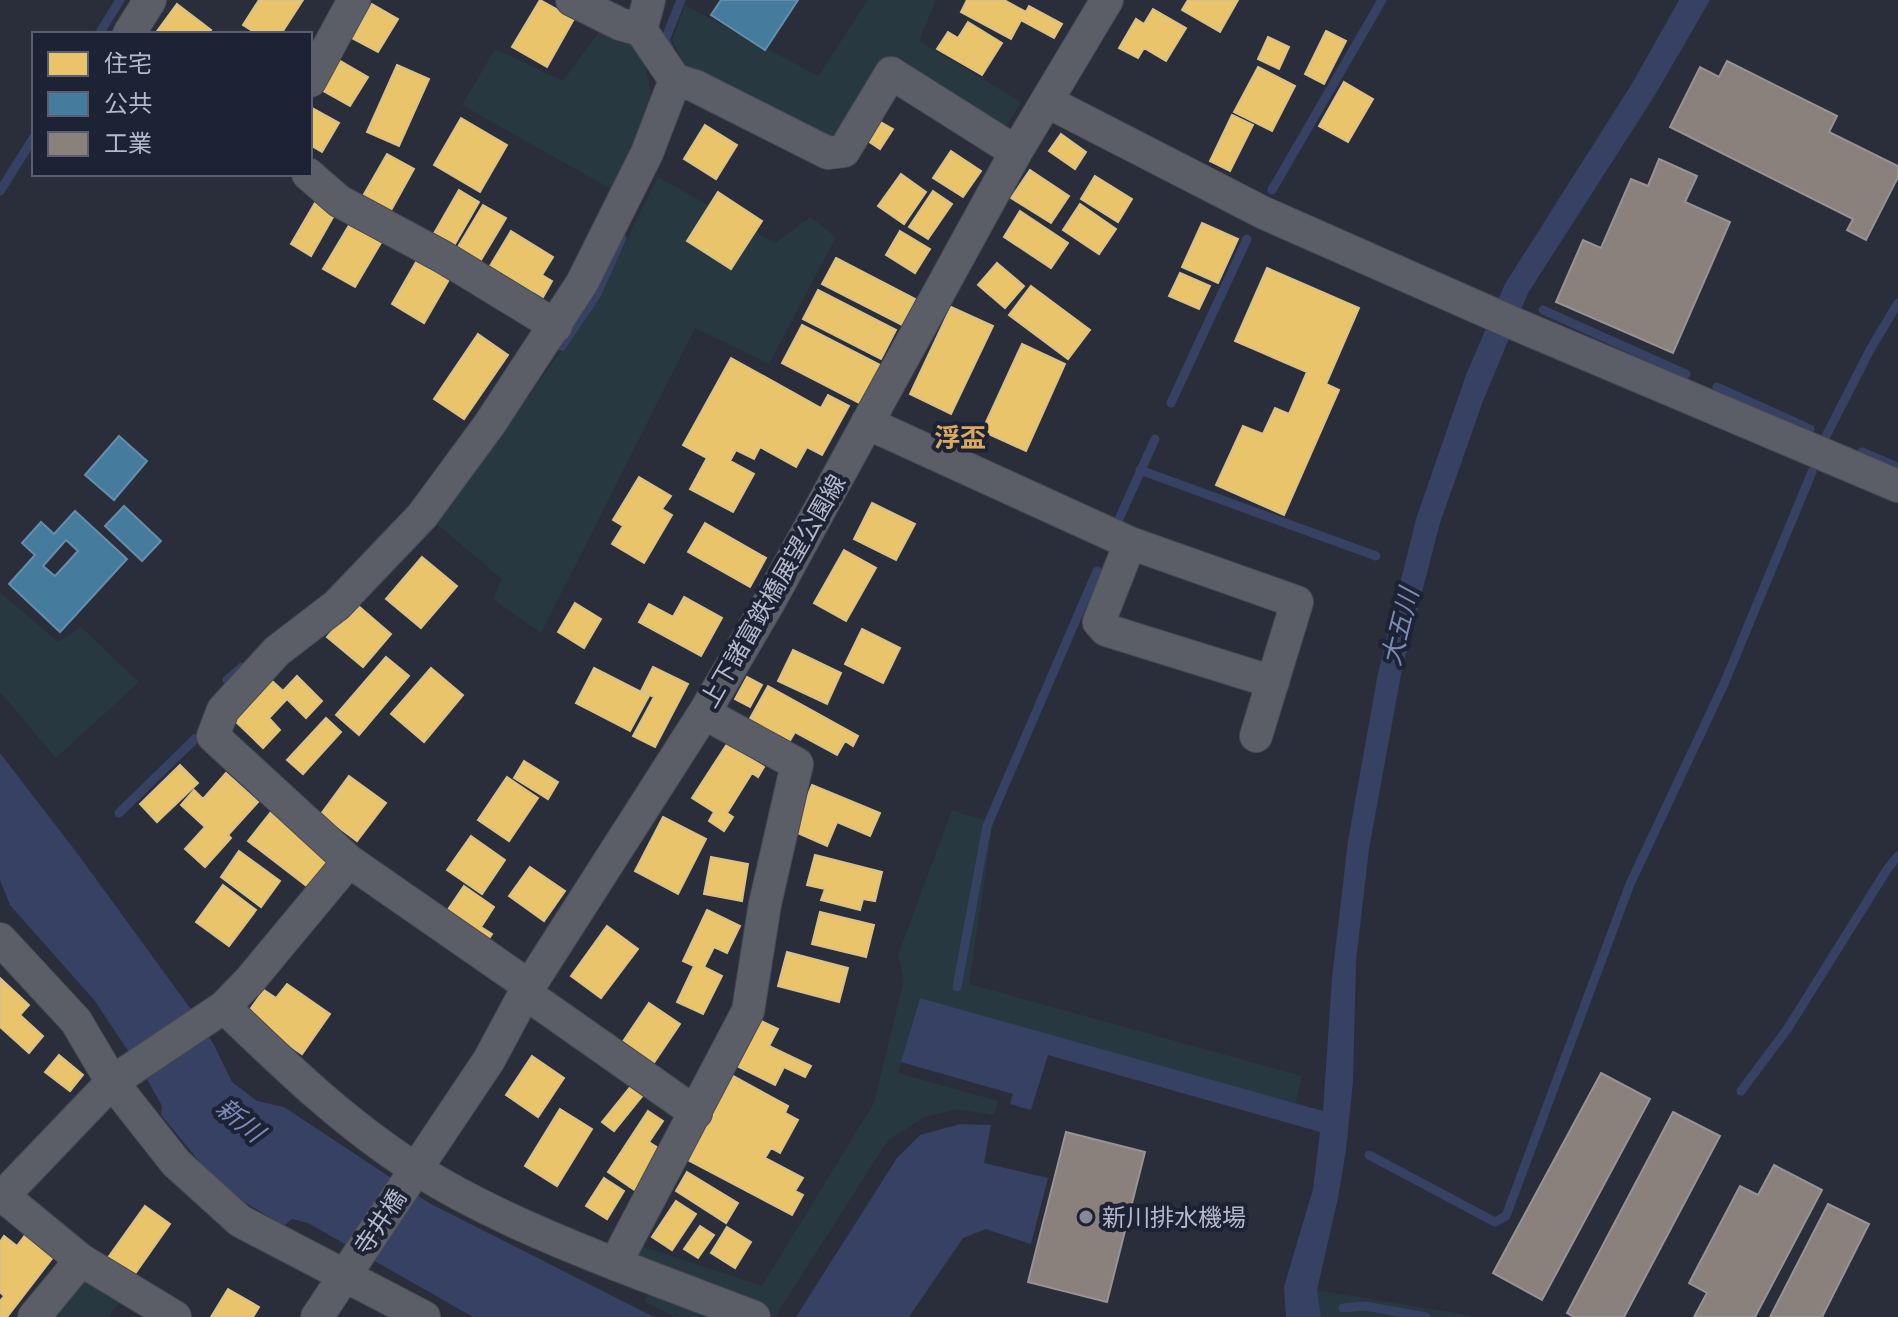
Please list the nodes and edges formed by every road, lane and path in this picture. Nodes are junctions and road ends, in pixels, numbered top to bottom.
1 (150, 0) edge
2 (354, 0) edge
3 (572, 0) edge
4 (1107, 0) edge
5 (645, 15) edge
6 (130, 32) edge
7 (312, 77) edge
8 (675, 80) junction
9 (1048, 102) junction
10 (1016, 152) junction
11 (310, 176) edge
12 (556, 326) junction
13 (867, 423) junction
14 (1898, 486) edge
15 (1130, 543) junction
16 (1273, 682) junction
17 (704, 713) junction
18 (1256, 736) dead end
19 (349, 861) junction
20 (0, 939) edge
21 (527, 989) junction
22 (219, 1011) junction
23 (116, 1079) junction
24 (696, 1113) junction
25 (416, 1168) junction
26 (81, 1260) junction
27 (615, 1264) junction
28 (344, 1275) junction
29 (34, 1317) edge
30 (175, 1317) edge
31 (317, 1317) edge
32 (424, 1317) edge
33 (754, 1317) edge

1 - 6 street
2 - 7 street
3 - 5 street
4 - 9 street, 上下諸富鉄橋展望公園線
5 - 8 street
8 - 10 street
8 - 12 street
9 - 10 street, 上下諸富鉄橋展望公園線
9 - 14 street
10 - 13 street, 上下諸富鉄橋展望公園線
11 - 12 street
12 - 19 street
13 - 15 street
13 - 17 street, 上下諸富鉄橋展望公園線
15 - 16 street
15 - 16 street
16 - 18 street
17 - 21 street, 上下諸富鉄橋展望公園線
17 - 24 street
19 - 21 street
19 - 22 street
20 - 23 street
21 - 24 street
21 - 25 street, 上下諸富鉄橋展望公園線
22 - 23 street
22 - 25 street
23 - 26 street
23 - 28 street
24 - 27 street
25 - 27 street
25 - 28 street, 寺井橋
26 - 29 street
26 - 30 street
27 - 33 street
28 - 31 street
28 - 32 street

